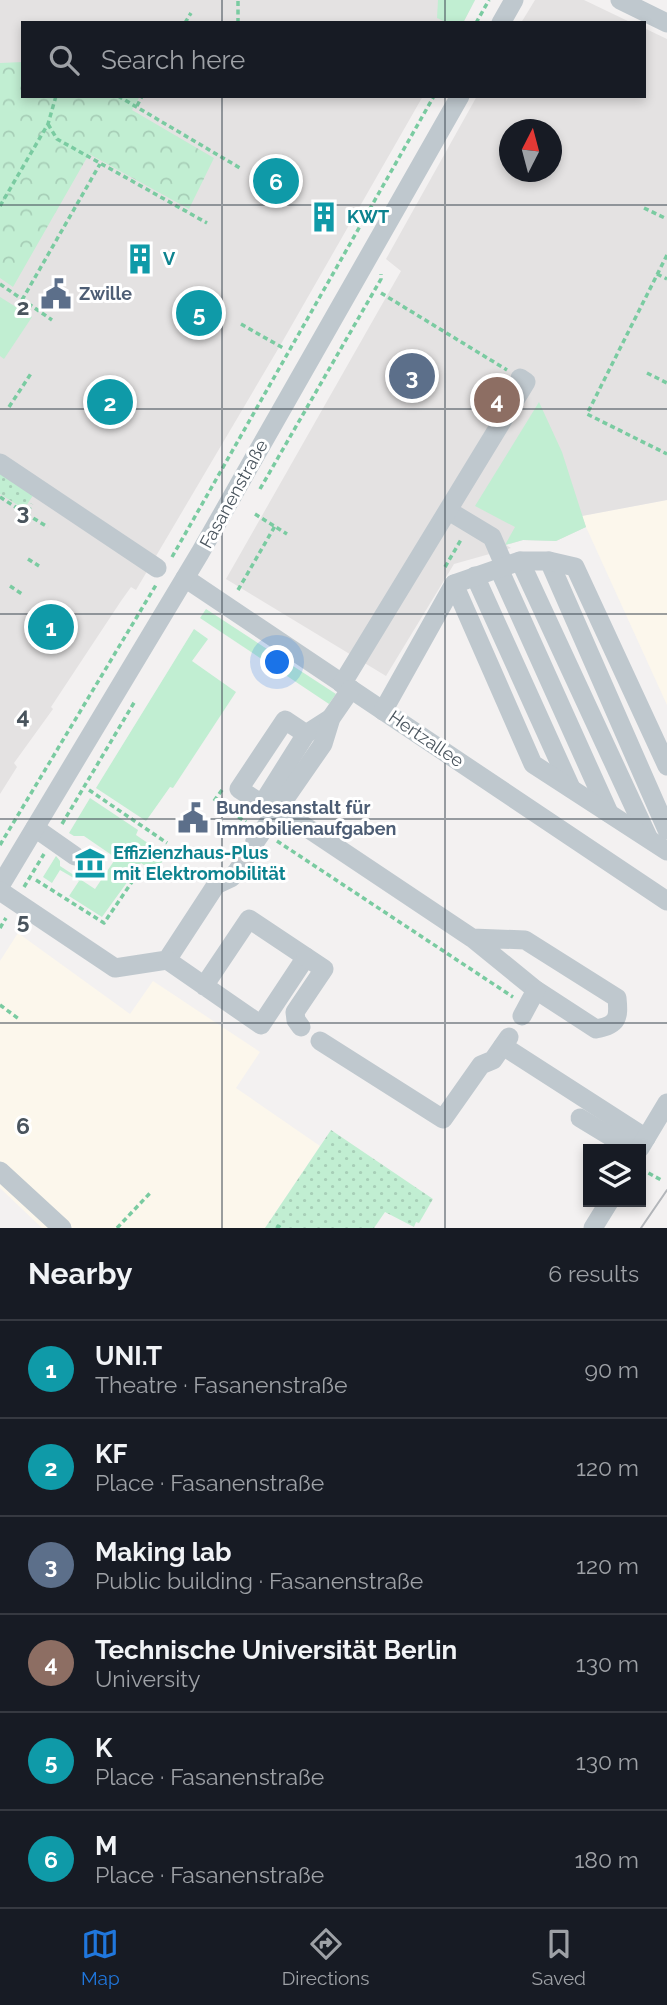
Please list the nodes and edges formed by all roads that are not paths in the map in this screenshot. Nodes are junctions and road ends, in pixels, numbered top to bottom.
1 (514, 0) edge
2 (620, 0) edge
3 (502, 21) edge
4 (667, 23) edge
5 (459, 98) edge
6 (520, 378) road end
7 (0, 463) edge
8 (449, 511) junction
9 (549, 561) junction
10 (508, 566) junction
11 (162, 570) road end
12 (475, 576) junction
13 (185, 578) junction
14 (454, 584) junction
15 (347, 686) junction
16 (375, 706) junction
17 (331, 718) junction
18 (306, 734) junction
19 (667, 766) edge
20 (572, 789) junction
21 (272, 809) junction
22 (609, 813) junction
23 (35, 828) junction
24 (667, 830) edge
25 (648, 838) junction
26 (255, 842) tunnel mouth
27 (667, 851) edge
28 (75, 856) dead end
29 (238, 870) tunnel mouth
30 (5, 893) edge
31 (666, 899) edge
32 (472, 938) junction
33 (306, 957) junction
34 (167, 960) junction
35 (204, 986) junction
36 (536, 990) junction
37 (522, 1016) dead end
38 (301, 1027) dead end
39 (320, 1041) dead end
40 (667, 1102) edge
41 (580, 1118) dead end
42 (637, 1144) edge
43 (638, 1144) edge
44 (640, 1144) edge
45 (0, 1171) edge
46 (605, 1207) edge
47 (62, 1228) edge
48 (593, 1228) edge

1 - 3 street
2 - 4 street
5 - 13 street, Fasanenstraße
6 - 8 street
7 - 11 street
8 - 10 street
8 - 15 street
9 - 10 street
9 - 19 street
9 - 24 street
10 - 12 street
10 - 22 street
10 - 25 street
12 - 14 street
12 - 20 street
13 - 15 street, Hertzallee
13 - 23 street, Fasanenstraße
14 - 16 street
14 - 20 street
15 - 16 street, Hertzallee
15 - 17 street
16 - 31 street, Hertzallee
17 - 18 street
17 - 21 street
18 - 21 street
18 - 21 street
20 - 22 street
21 - 26 street
21 - 32 street
22 - 25 street
23 - 28 street
23 - 30 street, Fasanenstraße
25 - 27 street
29 - 34 street
30 - 34 street
32 - 36 street
32 - 36 street
33 - 35 street
33 - 35 street
33 - 38 street
34 - 35 street
36 - 37 street
39 - 43 street
40 - 44 street
41 - 42 street
45 - 47 street
46 - 48 street

